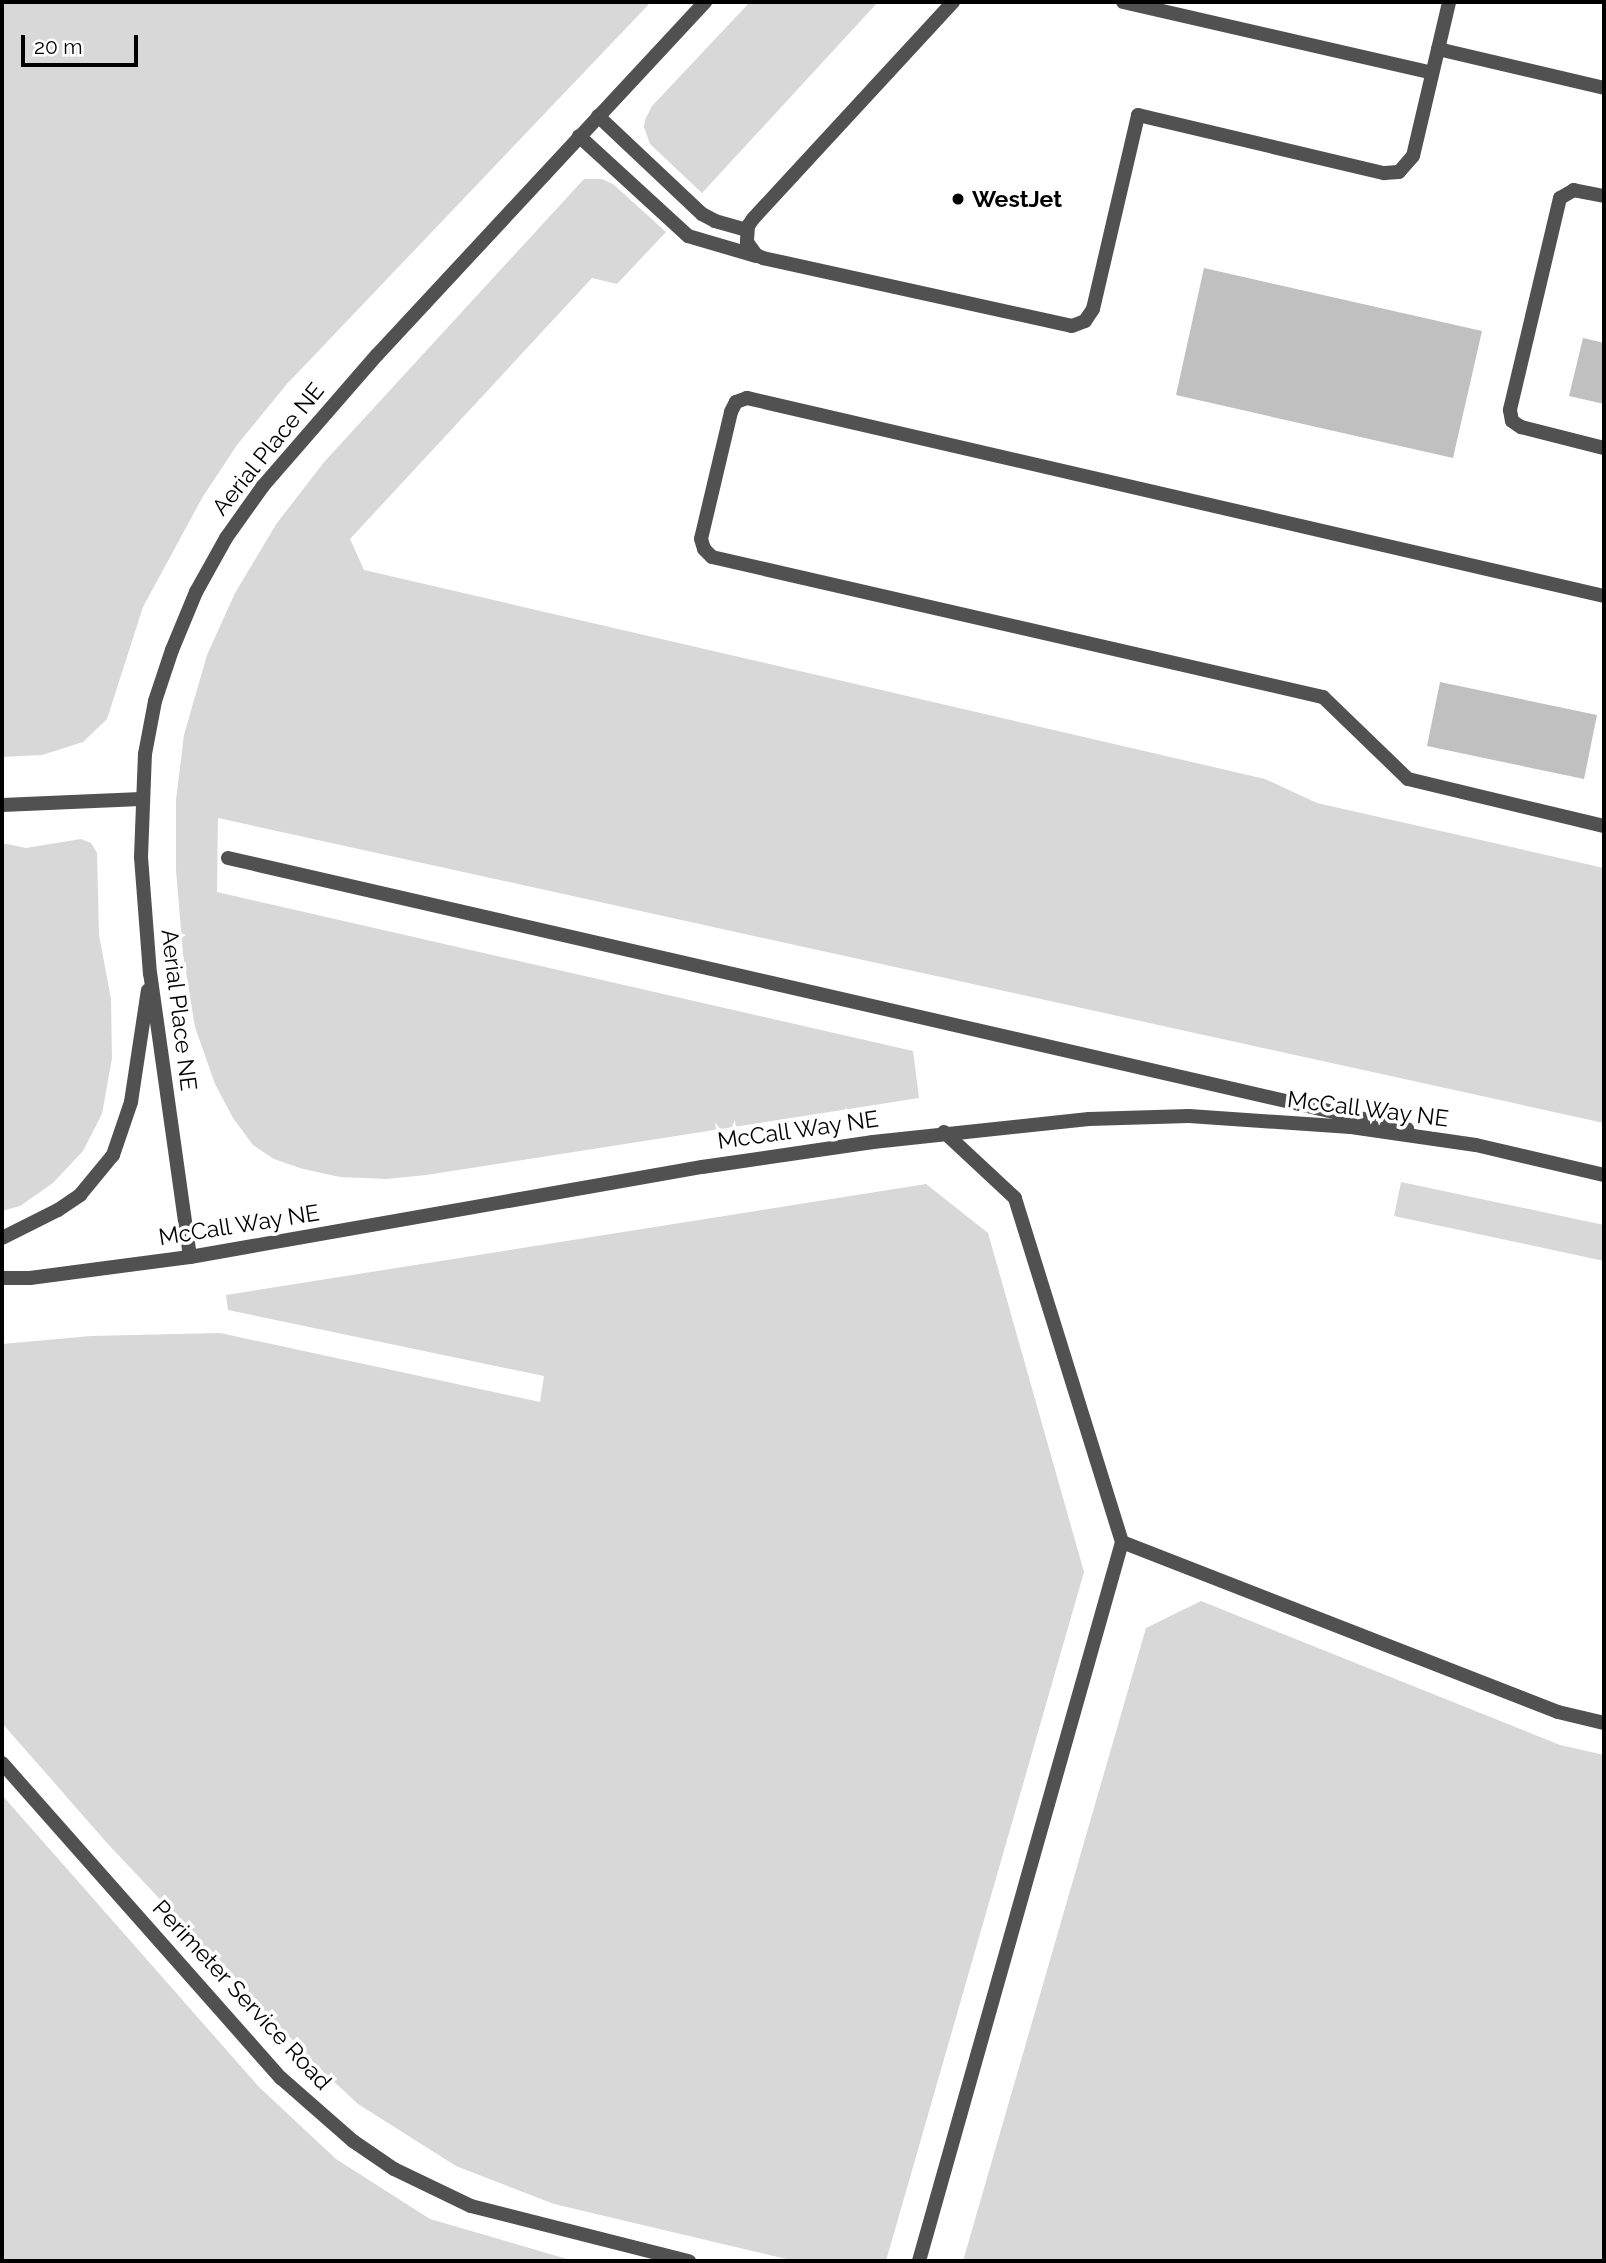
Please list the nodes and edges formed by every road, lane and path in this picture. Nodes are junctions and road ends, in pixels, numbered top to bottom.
1 (705, 2) edge
2 (953, 2) edge
3 (1123, 2) edge
4 (1448, 2) edge
5 (1438, 49) junction
6 (1432, 73) junction
7 (1604, 88) edge
8 (598, 116) junction
9 (579, 136) junction
10 (1604, 196) edge
11 (747, 230) junction
12 (763, 258) junction
13 (1604, 447) edge
14 (1604, 596) edge
15 (141, 799) junction
16 (2, 805) edge
17 (1604, 826) edge
18 (228, 858) dead end
19 (150, 974) junction
20 (944, 1132) junction
21 (1476, 1145) junction
22 (1604, 1175) edge
23 (2, 1238) edge
24 (190, 1257) junction
25 (2, 1278) edge
26 (1122, 1542) junction
27 (1604, 1723) edge
28 (2, 1763) edge
29 (689, 2261) edge
30 (919, 2261) edge

1 - 8 street, Aerial Place NE
2 - 11 street
3 - 6 street
4 - 5 street
5 - 6 street
5 - 7 street
6 - 12 street
8 - 9 street, Aerial Place NE
8 - 11 street
9 - 12 street
9 - 15 street, Aerial Place NE
10 - 13 street
11 - 12 street
14 - 17 street
15 - 16 street
15 - 19 street, Aerial Place NE
18 - 21 street
19 - 23 street
19 - 24 street, Aerial Place NE
20 - 21 street, McCall Way NE
20 - 24 street, McCall Way NE
20 - 26 street
21 - 22 street, McCall Way NE
24 - 25 street, McCall Way NE
26 - 27 street
26 - 30 street
28 - 29 street, Perimeter Service Road

